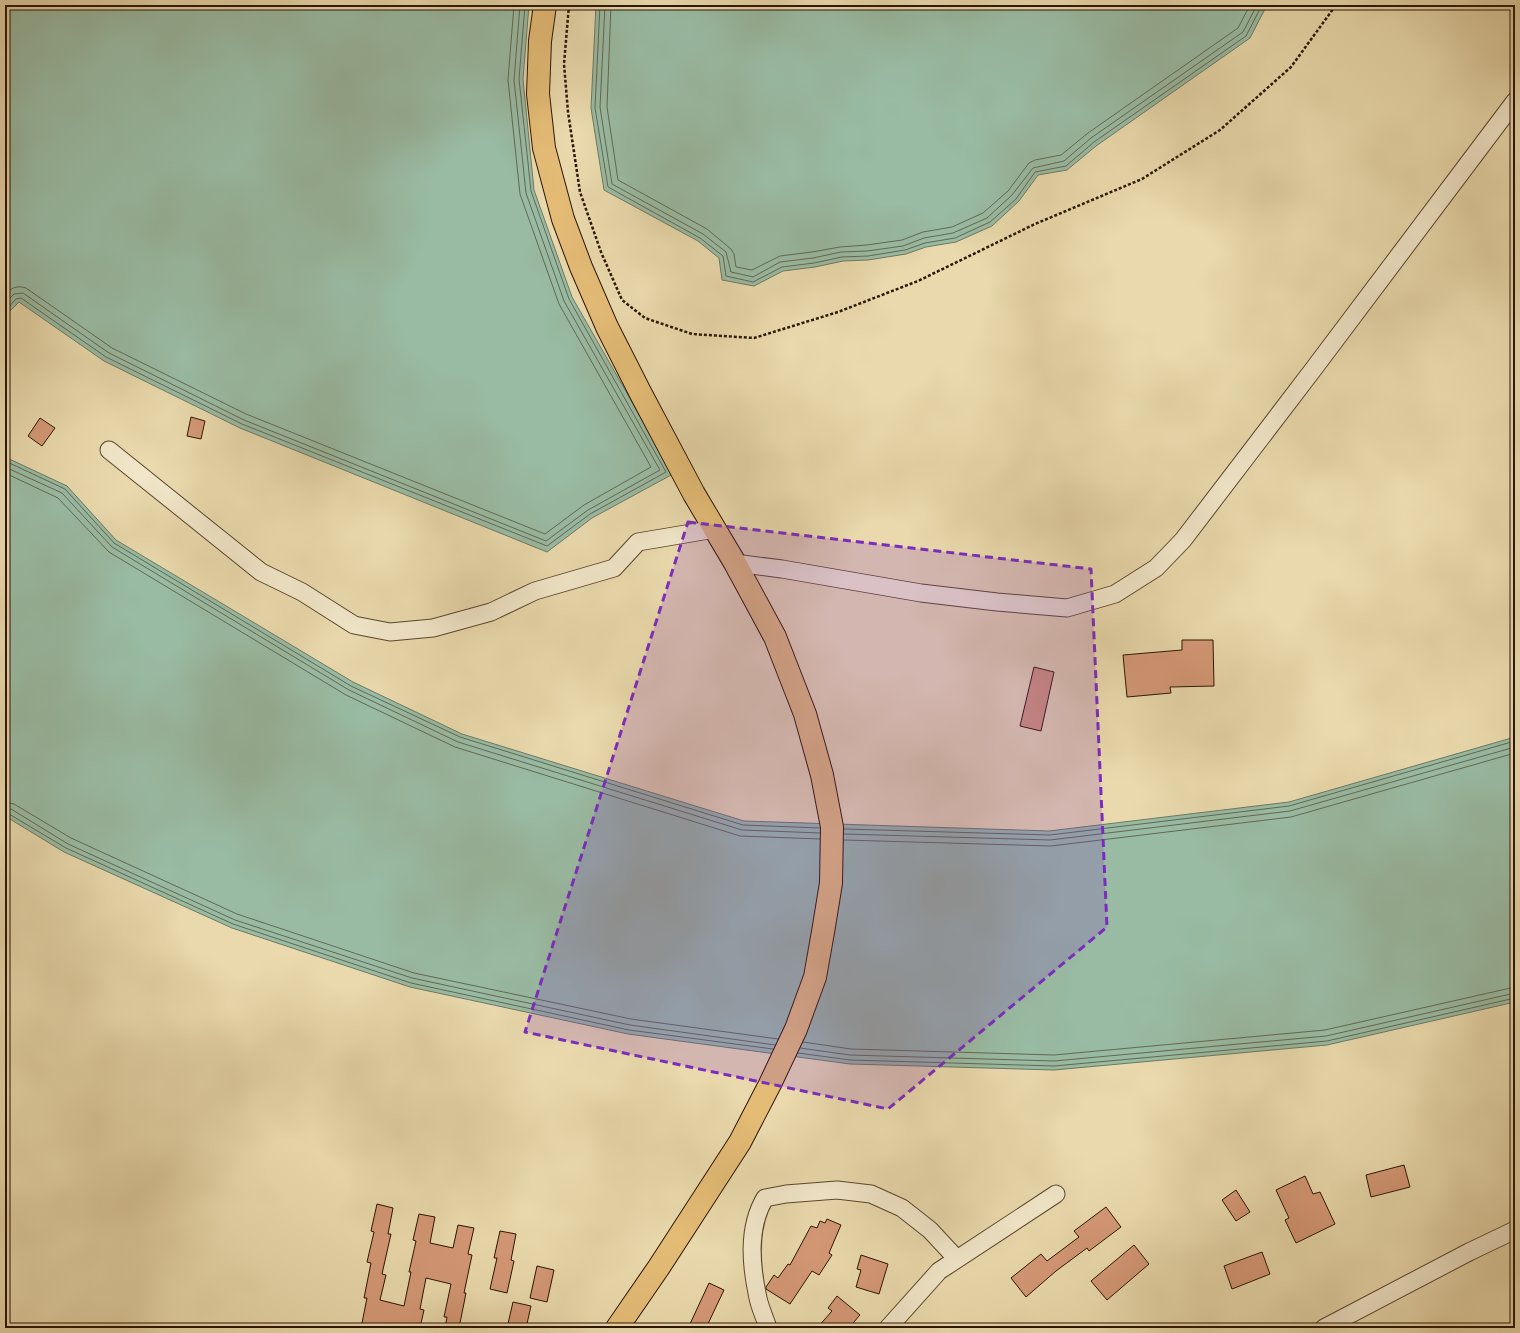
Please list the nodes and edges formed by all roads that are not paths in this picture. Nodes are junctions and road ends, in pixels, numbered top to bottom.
1 (544, 5) edge
2 (1515, 100) edge
3 (109, 450) dead end
4 (716, 529) junction
5 (735, 563) junction
6 (1056, 1194) dead end
7 (1515, 1230) edge
8 (957, 1259) junction
9 (617, 1328) edge
10 (768, 1328) edge
11 (888, 1328) edge
12 (1324, 1328) edge

1 - 4 main road
2 - 5 street
3 - 4 street
4 - 5 main road
5 - 9 main road
6 - 8 street
7 - 12 street
8 - 10 street
8 - 11 street

